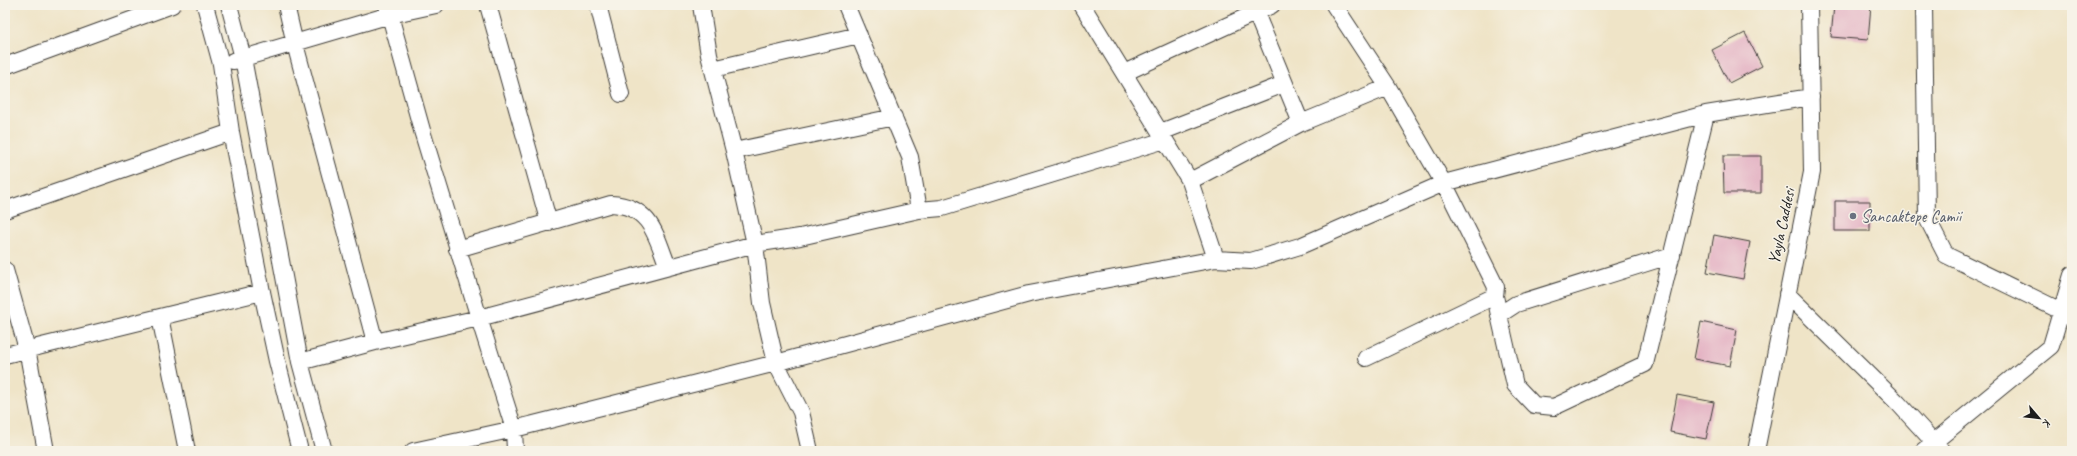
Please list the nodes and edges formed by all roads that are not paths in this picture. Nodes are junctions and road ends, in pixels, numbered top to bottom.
1 (172, 5) edge
2 (205, 5) edge
3 (229, 5) edge
4 (286, 5) edge
5 (436, 5) edge
6 (488, 5) edge
7 (598, 5) edge
8 (701, 5) edge
9 (846, 5) edge
10 (1082, 5) edge
11 (1272, 5) edge
12 (1334, 5) edge
13 (1809, 5) edge
14 (1924, 5) edge
15 (389, 10) edge
16 (1256, 13) junction
17 (859, 35) junction
18 (295, 44) junction
19 (243, 58) junction
20 (221, 64) junction
21 (5, 66) edge
22 (713, 69) junction
23 (1124, 73) junction
24 (1284, 84) junction
25 (1388, 87) junction
26 (621, 94) dead end
27 (1811, 97) junction
28 (1706, 114) junction
29 (894, 117) junction
30 (1301, 123) junction
31 (231, 132) junction
32 (1163, 136) junction
33 (734, 151) junction
34 (1190, 181) junction
35 (1444, 183) junction
36 (5, 210) edge
37 (919, 210) junction
38 (549, 223) junction
39 (755, 244) junction
40 (457, 248) junction
41 (1672, 255) junction
42 (1216, 259) junction
43 (668, 267) junction
44 (5, 270) edge
45 (2072, 275) edge
46 (262, 292) junction
47 (1787, 294) junction
48 (1495, 296) junction
49 (2061, 311) junction
50 (1498, 316) junction
51 (160, 317) junction
52 (479, 318) junction
53 (375, 342) junction
54 (27, 349) junction
55 (5, 355) edge
56 (1366, 358) dead end
57 (300, 362) junction
58 (776, 363) junction
59 (514, 429) junction
60 (1933, 448) edge
61 (46, 451) edge
62 (187, 451) edge
63 (300, 451) edge
64 (324, 451) edge
65 (413, 451) edge
66 (515, 451) edge
67 (810, 451) edge
68 (1756, 451) edge

1 - 21 street
2 - 20 street
3 - 19 street
4 - 18 street
5 - 15 street
6 - 38 street
7 - 26 street
8 - 22 street
9 - 17 street
10 - 23 street
11 - 16 street
12 - 25 street
13 - 27 street, Yayla Caddesi
14 - 49 street
15 - 18 street
15 - 40 street
16 - 23 street
16 - 24 street
17 - 22 street
17 - 29 street
18 - 19 street
18 - 53 street
19 - 20 street
19 - 57 street
20 - 31 street
22 - 33 street
23 - 32 street
24 - 30 street
24 - 32 street
25 - 30 street
25 - 35 street
27 - 28 street
27 - 47 street, Yayla Caddesi
28 - 35 street
28 - 41 street
29 - 33 street
29 - 37 street
30 - 34 street
31 - 36 street
31 - 46 street
32 - 34 street
32 - 37 street
33 - 39 street
34 - 42 street
35 - 42 street
35 - 48 street
37 - 39 street
38 - 40 street
38 - 43 street
39 - 43 street
39 - 58 street
40 - 52 street
41 - 50 street
41 - 50 street
42 - 58 street
43 - 52 street
44 - 54 street
45 - 49 street
46 - 51 street
46 - 63 street
47 - 60 street
47 - 68 street, Yayla Caddesi
48 - 50 street
48 - 56 street
49 - 60 street
51 - 54 street
51 - 62 street
52 - 53 street
52 - 59 street
53 - 57 street
54 - 55 street
54 - 61 street
57 - 64 street
58 - 59 street
58 - 67 street
59 - 65 street
59 - 66 street

